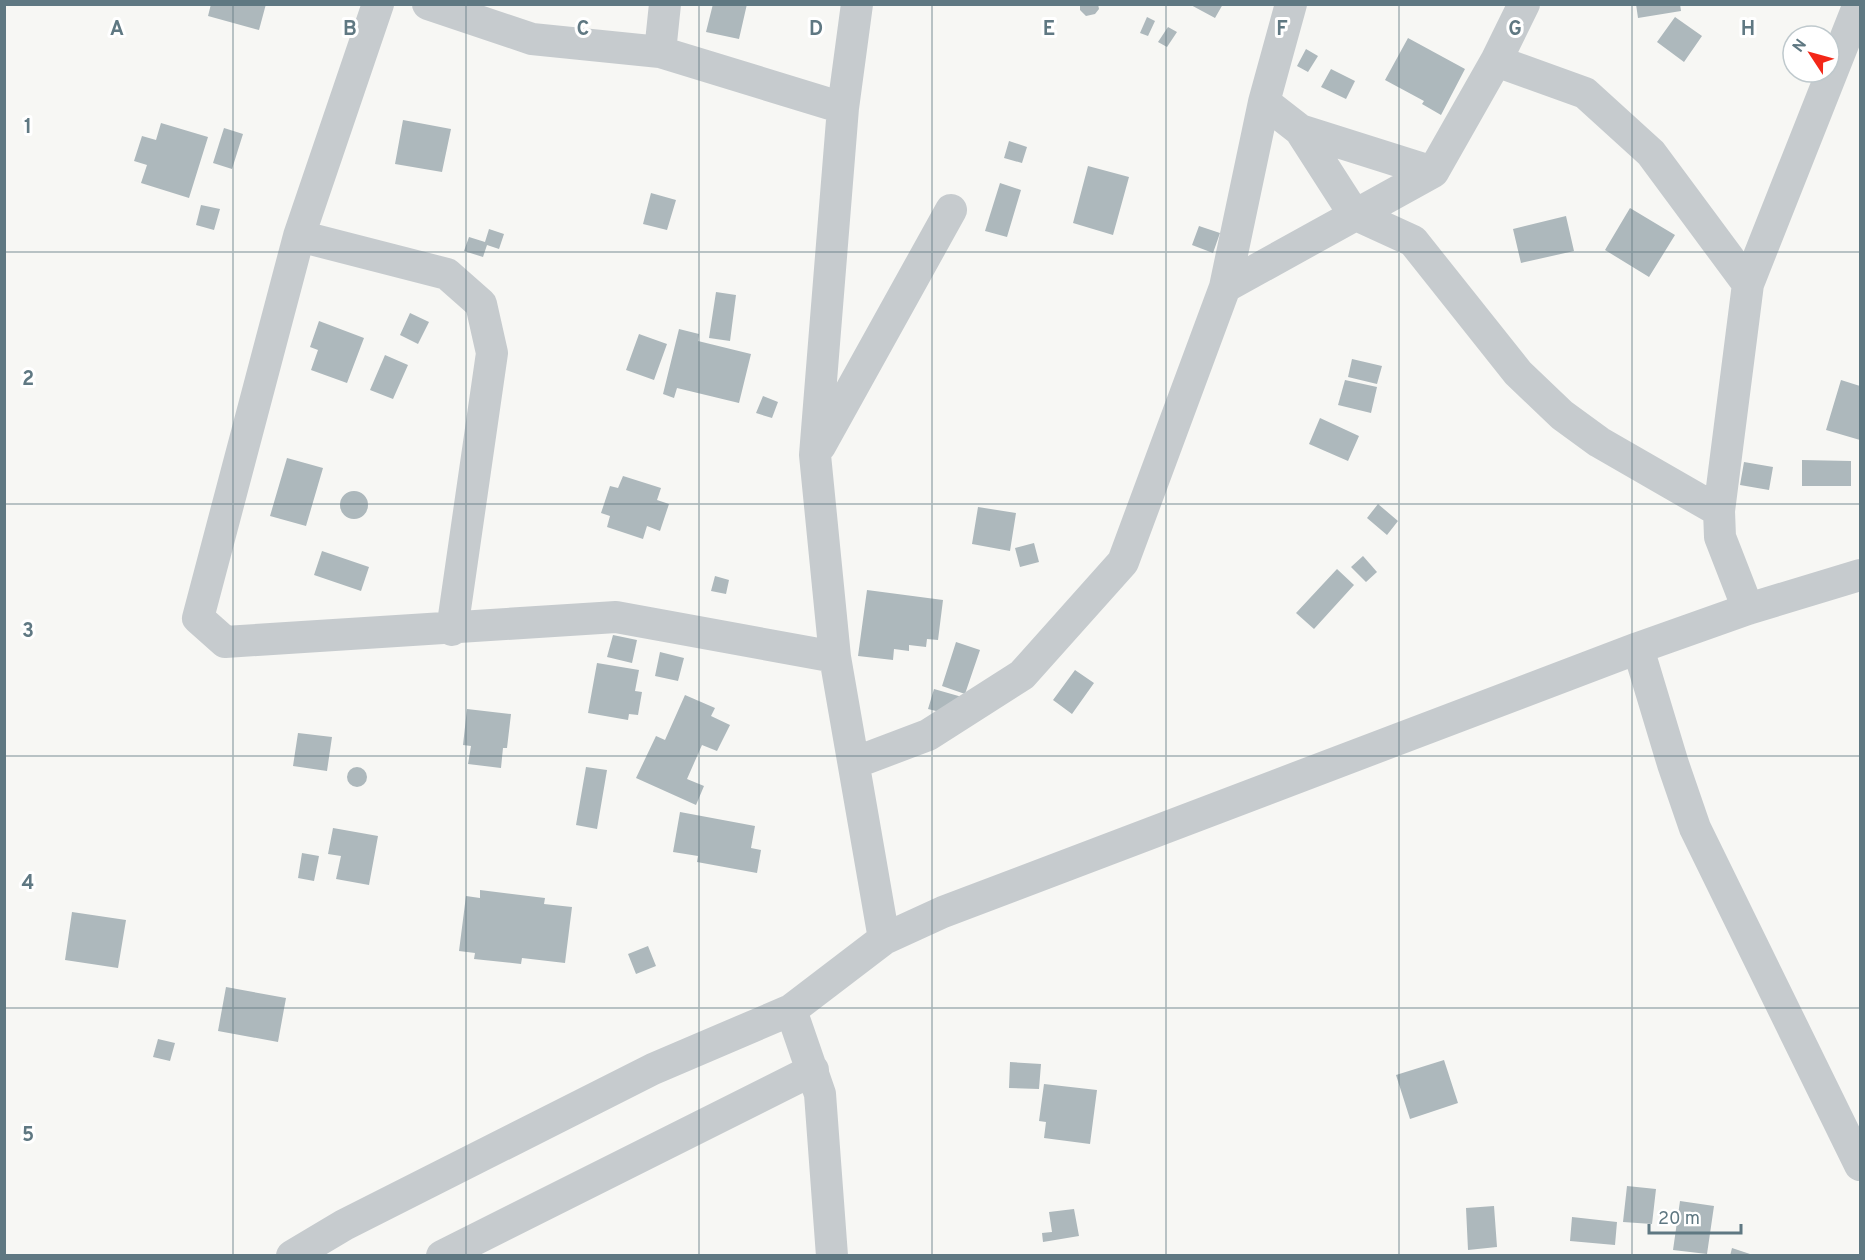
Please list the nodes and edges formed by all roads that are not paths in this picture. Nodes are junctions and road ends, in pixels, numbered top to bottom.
1 (378, 4) edge
2 (428, 4) edge
3 (665, 4) edge
4 (857, 4) edge
5 (1291, 4) edge
6 (1524, 4) edge
7 (1859, 4) edge
8 (660, 52) junction
9 (1496, 61) junction
10 (1264, 102) junction
11 (843, 108) junction
12 (1300, 130) junction
13 (1433, 172) junction
14 (951, 210) dead end
15 (1354, 214) junction
16 (299, 236) junction
17 (1748, 284) junction
18 (1225, 286) junction
19 (816, 455) junction
20 (1719, 511) junction
21 (1860, 575) edge
22 (1748, 609) junction
23 (452, 630) junction
24 (1638, 648) junction
25 (835, 657) junction
26 (854, 763) junction
27 (884, 939) junction
28 (791, 1010) junction
29 (813, 1070) junction
30 (1860, 1165) edge
31 (292, 1256) edge
32 (442, 1256) edge
33 (832, 1256) edge

1 - 16 street
2 - 8 street
3 - 8 street
4 - 11 street
5 - 10 street
6 - 9 street
7 - 17 street
8 - 11 street
9 - 13 street
9 - 17 street
10 - 12 street
10 - 18 street
11 - 19 street
12 - 13 street
12 - 15 street
13 - 15 street
14 - 19 street
15 - 18 street
15 - 20 street
16 - 23 street
16 - 23 street
17 - 20 street
18 - 26 street
19 - 25 street
20 - 22 street
21 - 22 street
22 - 24 street
23 - 25 street
24 - 27 street
24 - 30 street
25 - 26 street
26 - 27 street
27 - 28 street
28 - 29 street
28 - 31 street
29 - 32 street
29 - 33 street

